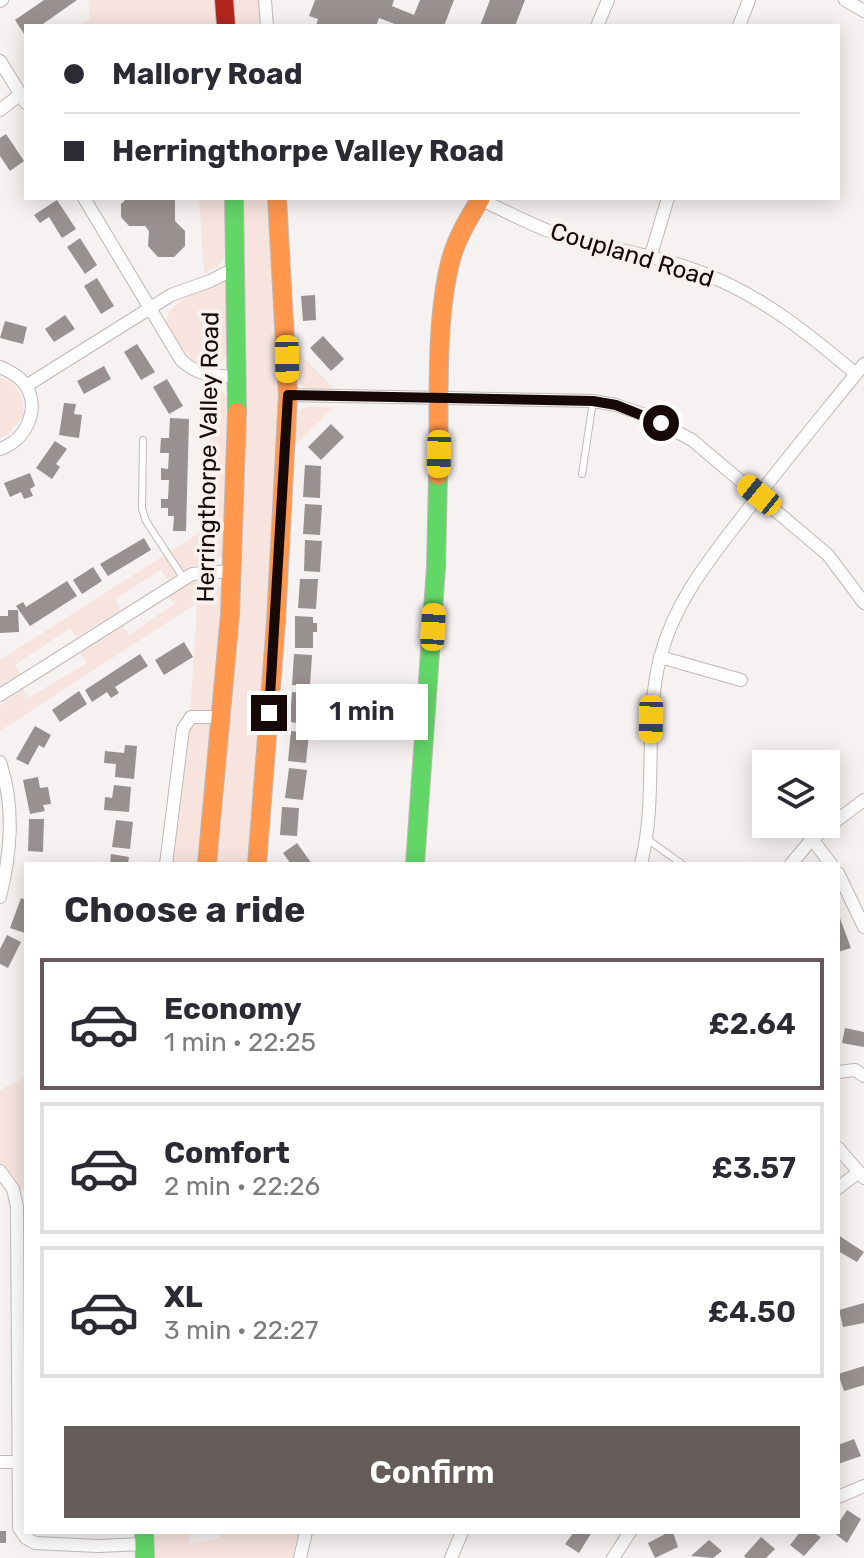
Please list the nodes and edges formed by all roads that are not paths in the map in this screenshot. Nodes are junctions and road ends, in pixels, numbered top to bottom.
1 (224, 0) edge
2 (265, 0) edge
3 (608, 0) edge
4 (749, 0) edge
5 (845, 0) edge
6 (864, 11) edge
7 (226, 24) edge
8 (267, 24) edge
9 (598, 24) edge
10 (740, 24) edge
11 (0, 61) edge
12 (23, 99) edge
13 (0, 110) edge
14 (88, 200) edge
15 (234, 200) edge
16 (277, 200) edge
17 (479, 200) edge
18 (482, 200) edge
19 (667, 200) edge
20 (651, 255) junction
21 (236, 268) junction
22 (152, 309) junction
23 (0, 367) edge
24 (860, 369) edge
25 (236, 377) junction
26 (26, 386) junction
27 (288, 395) junction
28 (440, 397) junction
29 (593, 401) junction
30 (143, 440) dead end
31 (0, 449) edge
32 (582, 474) dead end
33 (759, 495) junction
34 (231, 571) junction
35 (184, 579) junction
36 (864, 603) edge
37 (660, 657) junction
38 (741, 680) dead end
39 (0, 695) edge
40 (222, 717) junction
41 (0, 762) edge
42 (864, 800) edge
43 (647, 839) junction
44 (812, 839) junction
45 (166, 862) edge
46 (207, 862) edge
47 (257, 862) edge
48 (415, 862) edge
49 (641, 862) edge
50 (679, 862) edge
51 (793, 862) edge
52 (829, 862) edge
53 (840, 877) edge
54 (0, 897) edge
55 (864, 927) edge
56 (840, 1072) edge
57 (864, 1076) edge
58 (840, 1150) edge
59 (0, 1171) edge
60 (862, 1176) edge
61 (840, 1187) edge
62 (0, 1462) edge
63 (17, 1462) junction
64 (864, 1486) edge
65 (840, 1496) edge
66 (99, 1534) edge
67 (306, 1534) edge
68 (461, 1534) edge
69 (629, 1534) edge
70 (35, 1543) junction
71 (144, 1545) edge
72 (98, 1546) junction
73 (35, 1558) edge
74 (300, 1558) edge
75 (451, 1558) edge
76 (613, 1558) edge

1 - 7 street
2 - 8 street
3 - 9 street
4 - 10 street
5 - 6 street
11 - 12 street
12 - 13 street
14 - 22 street
15 - 21 street, Herringthorpe Valley Road
16 - 27 street
17 - 28 street
18 - 20 street, Coupland Road
19 - 20 street
20 - 24 street, Coupland Road
21 - 22 street
21 - 25 street, Herringthorpe Valley Road
22 - 25 street
22 - 26 street
23 - 26 street
24 - 33 street
25 - 34 street, Herringthorpe Valley Road
26 - 31 street
27 - 28 street
27 - 47 street
28 - 29 street
28 - 48 street
29 - 32 lane
29 - 33 street
30 - 35 lane
33 - 36 street
33 - 37 street
34 - 35 street
34 - 40 street, Herringthorpe Valley Road
35 - 39 street
37 - 38 street
37 - 43 street
40 - 45 street
40 - 46 street, Herringthorpe Valley Road
41 - 54 street
42 - 44 street
43 - 49 street
43 - 50 lane
44 - 51 street
44 - 52 street
53 - 55 street
56 - 57 street
58 - 60 street
59 - 63 street
60 - 61 street
62 - 63 street
63 - 70 street
64 - 65 street
66 - 72 street
67 - 74 street
68 - 75 street
69 - 76 street
70 - 72 street
70 - 73 street
71 - 72 street

